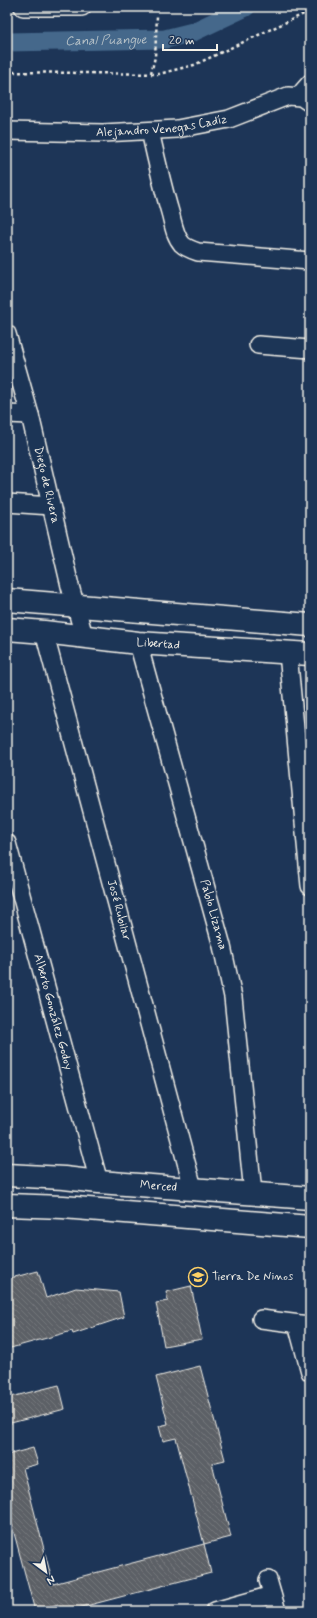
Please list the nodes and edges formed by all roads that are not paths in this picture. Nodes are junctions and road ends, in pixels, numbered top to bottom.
1 (23, 7) edge
2 (82, 7) edge
3 (310, 83) edge
4 (305, 100) edge
5 (7, 131) edge
6 (150, 131) junction
7 (310, 261) edge
8 (7, 334) edge
9 (258, 345) dead end
10 (310, 348) edge
11 (7, 414) edge
12 (30, 415) junction
13 (7, 503) edge
14 (51, 506) junction
15 (7, 600) edge
16 (76, 606) junction
17 (310, 625) edge
18 (7, 629) edge
19 (44, 632) junction
20 (84, 636) junction
21 (138, 642) junction
22 (288, 653) junction
23 (310, 654) edge
24 (7, 843) edge
25 (310, 886) edge
26 (7, 1174) edge
27 (99, 1182) junction
28 (193, 1188) junction
29 (253, 1193) junction
30 (310, 1198) edge
31 (7, 1205) edge
32 (310, 1228) edge
33 (261, 1319) dead end
34 (304, 1324) edge
35 (310, 1372) edge
36 (272, 1596) edge
37 (215, 1611) edge

1 - 2 street
3 - 4 street
4 - 6 street, Alejandro Venegas Cadíz
5 - 6 street, Alejandro Venegas Cadíz
6 - 7 street
8 - 12 street, Diego de Rivera
9 - 10 street
11 - 12 street
12 - 14 street, Diego de Rivera
13 - 14 street
14 - 16 street, Diego de Rivera
15 - 16 street
16 - 17 street
16 - 20 street, Diego de Rivera
18 - 19 street, Libertad
19 - 20 street, Libertad
19 - 28 street, José Rubilar
20 - 21 street, Libertad
21 - 22 street, Libertad
21 - 29 street, Pablo Lizama
22 - 23 street, Libertad
22 - 25 street
24 - 27 street, Alberto González Godoy
26 - 27 street, Merced
27 - 28 street, Merced
28 - 29 street, Merced
29 - 30 street, Merced
31 - 32 street
33 - 34 street
34 - 35 street
36 - 37 street

